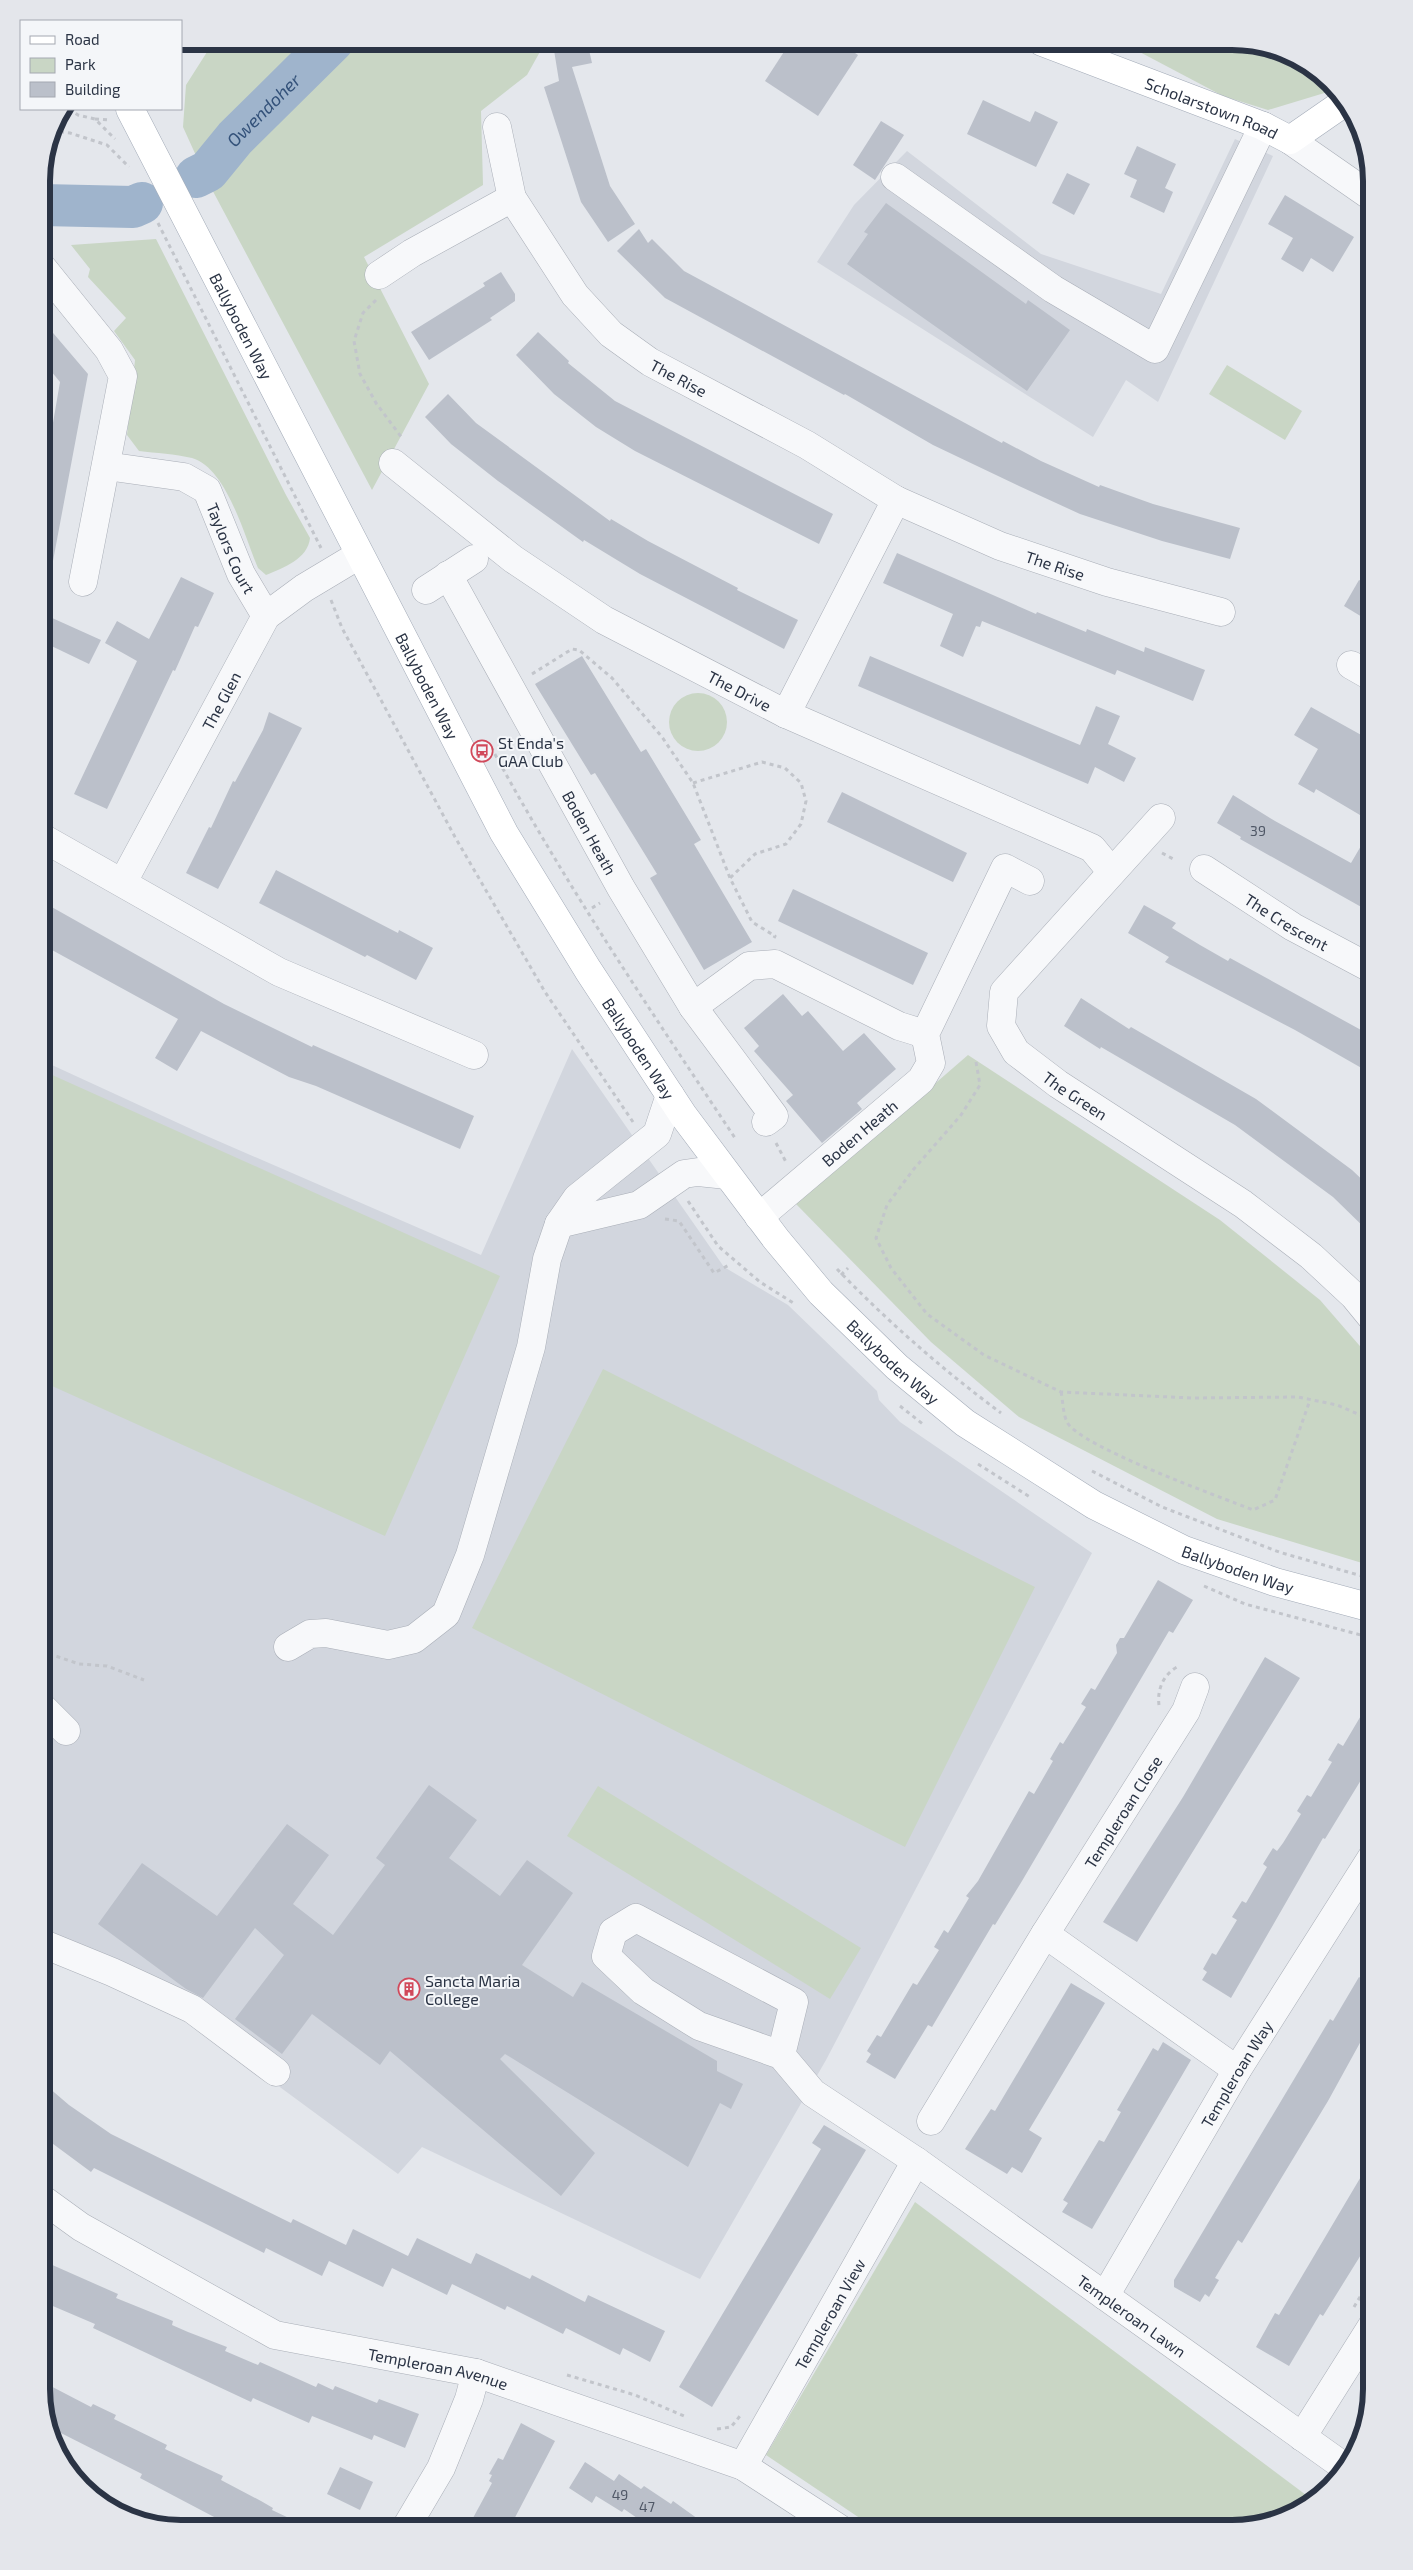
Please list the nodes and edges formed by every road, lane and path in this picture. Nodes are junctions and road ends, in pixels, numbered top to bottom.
1 (1063, 50) edge
2 (1339, 106) edge
3 (71, 110) edge
4 (130, 110) edge
5 (1263, 126) junction
6 (496, 127) dead end
7 (60, 132) edge
8 (1290, 140) junction
9 (117, 141) dead end
10 (121, 150) dead end
11 (130, 167) junction
12 (145, 170) junction
13 (895, 177) dead end
14 (1363, 191) edge
15 (512, 198) junction
16 (153, 214) dead end
17 (50, 277) edge
18 (380, 285) joint
19 (399, 436) dead end
20 (393, 463) dead end
21 (106, 466) junction
22 (896, 500) junction
23 (358, 555) junction
24 (474, 559) dead end
25 (327, 574) junction
26 (83, 582) dead end
27 (1221, 612) dead end
28 (266, 616) junction
29 (510, 688) junction
30 (786, 714) junction
31 (693, 783) junction
32 (1161, 818) dead end
33 (50, 841) edge
34 (1160, 851) dead end
35 (1175, 860) dead end
36 (1204, 869) dead end
37 (1111, 871) junction
38 (730, 878) junction
39 (1030, 881) dead end
40 (123, 882) junction
41 (1363, 964) edge
42 (764, 965) junction
43 (693, 1007) junction
44 (925, 1034) junction
45 (474, 1055) dead end
46 (976, 1062) dead end
47 (670, 1095) junction
48 (766, 1122) joint
49 (648, 1143) junction
50 (787, 1166) dead end
51 (727, 1175) junction
52 (673, 1179) junction
53 (639, 1205) junction
54 (759, 1217) junction
55 (559, 1224) junction
56 (729, 1265) dead end
57 (848, 1268) dead end
58 (842, 1274) dead end
59 (1363, 1307) edge
60 (802, 1310) dead end
61 (1061, 1392) junction
62 (1310, 1400) junction
63 (898, 1404) dead end
64 (1363, 1416) edge
65 (927, 1427) dead end
66 (971, 1459) dead end
67 (1033, 1499) dead end
68 (1201, 1585) dead end
69 (1363, 1606) edge
70 (1363, 1636) edge
71 (288, 1647) dead end
72 (50, 1654) edge
73 (144, 1680) dead end
74 (1195, 1687) dead end
75 (50, 1715) edge
76 (66, 1731) dead end
77 (1363, 1856) edge
78 (1045, 1934) junction
79 (50, 1947) edge
80 (781, 2055) junction
81 (1237, 2070) junction
82 (276, 2072) dead end
83 (931, 2121) dead end
84 (916, 2161) junction
85 (50, 2205) edge
86 (1106, 2296) junction
87 (1362, 2318) edge
88 (476, 2373) junction
89 (561, 2374) dead end
90 (740, 2415) dead end
91 (688, 2418) dead end
92 (715, 2429) dead end
93 (1302, 2437) junction
94 (1340, 2464) edge
95 (743, 2466) junction
96 (410, 2520) edge
97 (826, 2520) edge

1 - 5 main road, Scholarstown Road
2 - 8 main road
3 - 9 path
4 - 12 main road
5 - 8 main road, Scholarstown Road
5 - 13 street
6 - 15 street, The Rise
7 - 11 path
8 - 14 street, Scholarstown Road
10 - 11 path
11 - 12 path
12 - 23 main road, Ballyboden Way
15 - 18 street
15 - 22 street, The Rise
16 - 25 path
17 - 21 street
18 - 19 path
20 - 30 street, The Drive
21 - 26 street
21 - 28 street, Taylors Court
22 - 27 street, The Rise
22 - 30 street
23 - 25 street, The Glen
23 - 47 main road, Ballyboden Way
24 - 29 street, Boden Heath
25 - 28 street, The Glen
25 - 49 path
28 - 40 street, The Glen
29 - 31 path
29 - 43 street, Boden Heath
30 - 37 street, The Drive
31 - 38 path
31 - 38 path
32 - 37 street, The Green
33 - 40 street
34 - 35 path
36 - 41 street, The Crescent
37 - 59 street, The Green
38 - 42 path
39 - 44 street
40 - 45 street
42 - 43 street
42 - 44 street
43 - 48 street, Boden Heath
44 - 54 street, Boden Heath
46 - 61 path
47 - 49 street
47 - 51 main road, Ballyboden Way
48 - 50 path
49 - 55 street
51 - 52 street
51 - 54 main road, Ballyboden Way
52 - 53 street
52 - 60 path
53 - 55 street
53 - 56 path
54 - 69 main road, Ballyboden Way
55 - 71 street
57 - 58 path
61 - 62 path
61 - 62 path
62 - 64 path
63 - 65 path
66 - 67 path
68 - 70 path
72 - 73 path
74 - 78 street, Templeroan Close
75 - 76 street
77 - 81 street, Templeroan Way
78 - 81 street
78 - 83 street, Templeroan Close
79 - 82 street
80 - 80 street
80 - 84 street, Templeroan Lawn
81 - 86 street, Templeroan Way
84 - 86 street, Templeroan Lawn
84 - 95 street, Templeroan View
85 - 88 street, Templeroan Avenue
86 - 93 street, Templeroan Lawn
87 - 93 street
88 - 95 street, Templeroan Avenue
88 - 96 street
89 - 91 path
90 - 92 path
93 - 94 street, Templeroan Lawn
95 - 97 street, Templeroan Avenue

